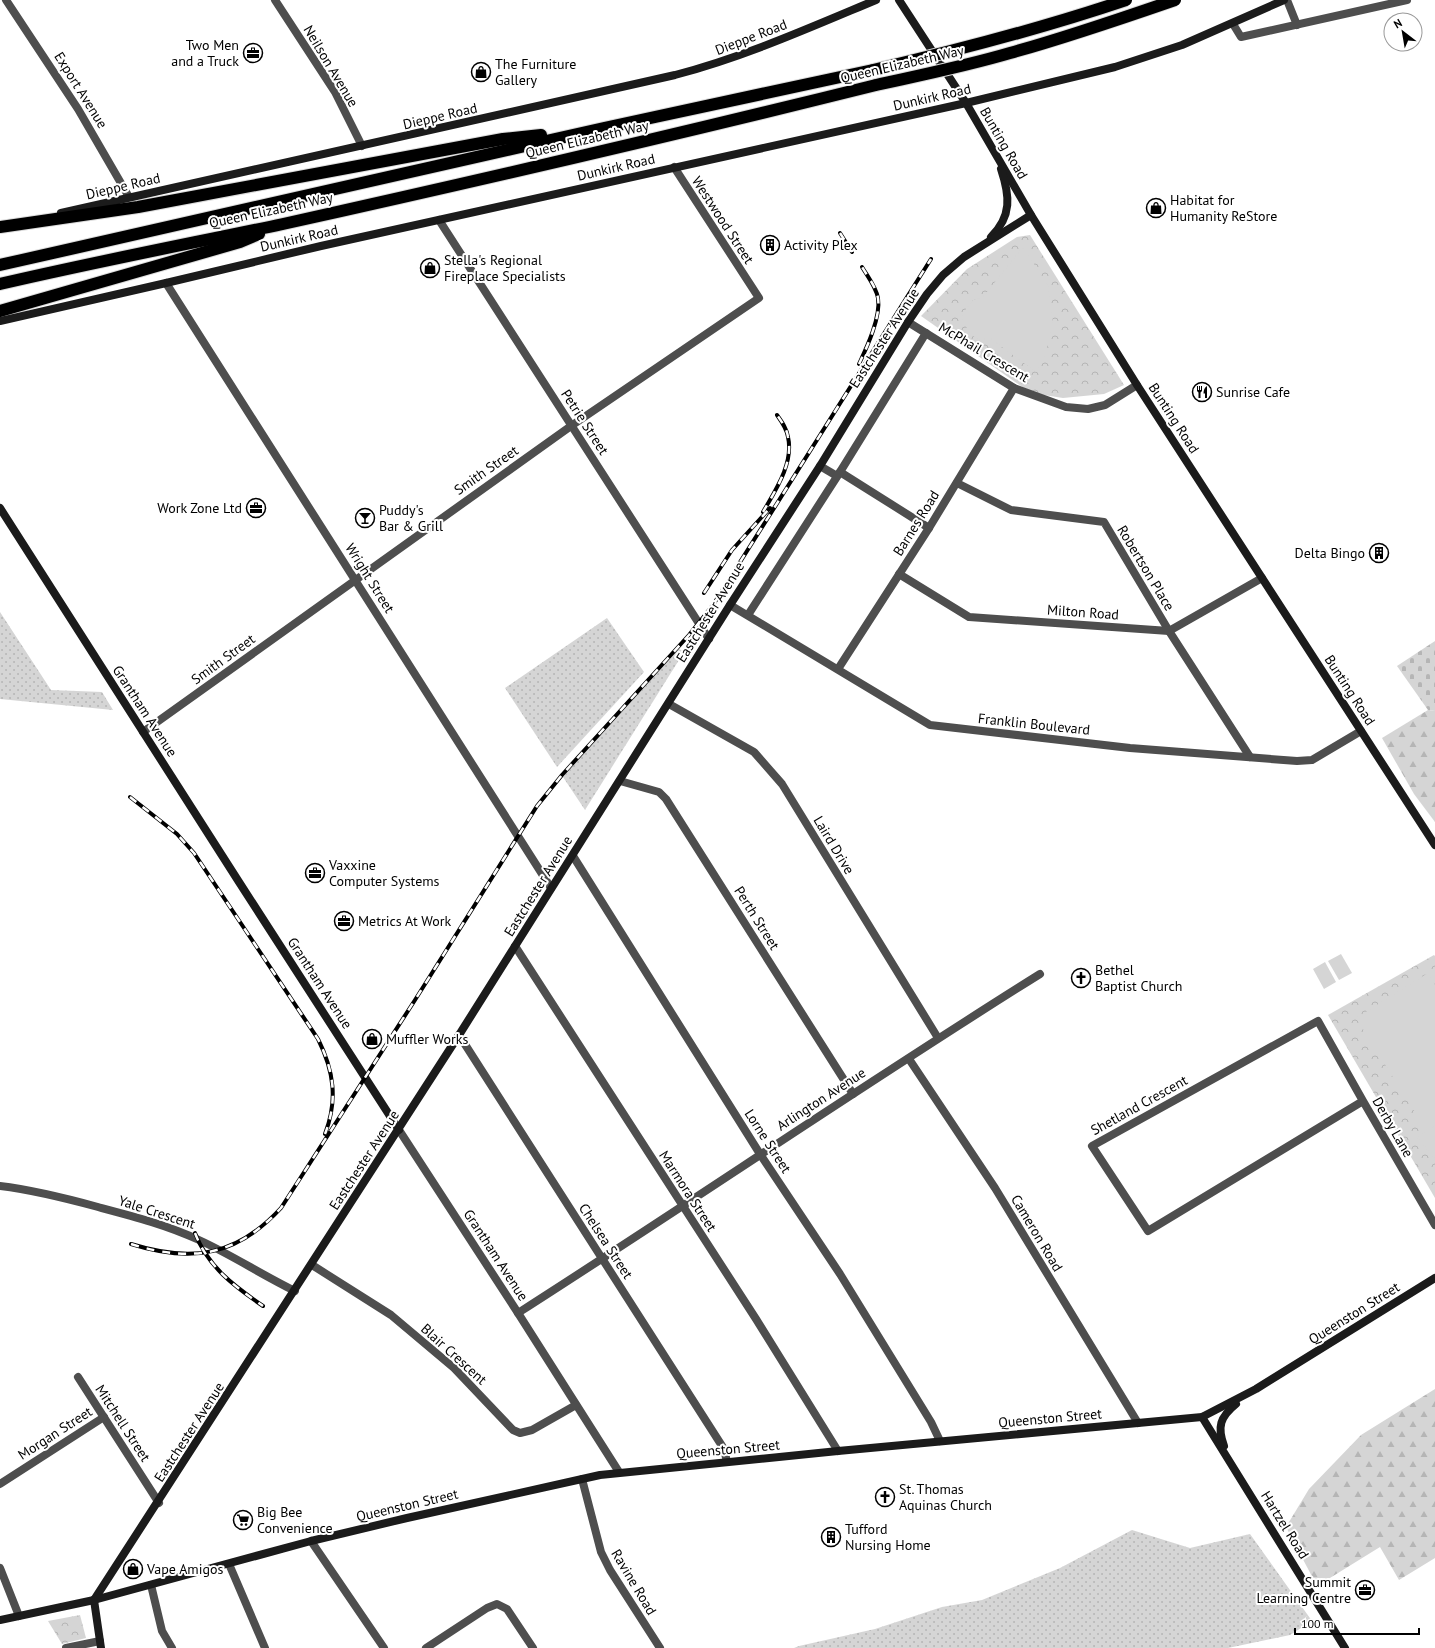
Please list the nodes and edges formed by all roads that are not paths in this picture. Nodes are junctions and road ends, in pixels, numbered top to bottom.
1 (6, 0) edge
2 (275, 0) edge
3 (876, 0) edge
4 (899, 0) edge
5 (1126, 0) edge
6 (1175, 0) edge
7 (1286, 0) edge
8 (1407, 0) edge
9 (1233, 24) junction
10 (1297, 25) junction
11 (966, 103) junction
12 (604, 128) junction
13 (362, 146) junction
14 (996, 153) junction
15 (674, 167) junction
16 (129, 197) junction
17 (1031, 215) junction
18 (439, 220) junction
19 (282, 224) junction
20 (0, 227) edge
21 (986, 243) junction
22 (0, 265) edge
23 (166, 283) junction
24 (0, 284) edge
25 (751, 287) joint
26 (0, 311) edge
27 (0, 321) edge
28 (908, 322) junction
29 (926, 333) junction
30 (1137, 385) junction
31 (1014, 388) junction
32 (571, 426) junction
33 (820, 466) junction
34 (838, 474) junction
35 (957, 482) junction
36 (0, 508) edge
37 (929, 528) junction
38 (899, 574) junction
39 (1262, 578) junction
40 (356, 579) junction
41 (730, 605) junction
42 (748, 615) junction
43 (1169, 631) junction
44 (708, 639) junction
45 (838, 669) junction
46 (669, 704) junction
47 (1360, 731) junction
48 (143, 732) junction
49 (1250, 757) junction
50 (620, 781) junction
51 (1435, 846) edge
52 (572, 856) junction
53 (552, 888) junction
54 (515, 946) junction
55 (1040, 974) dead end
56 (459, 1035) junction
57 (938, 1038) junction
58 (1330, 1042) joint
59 (909, 1059) junction
60 (853, 1094) junction
61 (1362, 1101) junction
62 (399, 1130) junction
63 (760, 1154) junction
64 (0, 1186) edge
65 (683, 1207) junction
66 (1435, 1225) edge
67 (602, 1259) junction
68 (312, 1265) junction
69 (1435, 1278) edge
70 (295, 1291) junction
71 (518, 1313) junction
72 (78, 1377) dead end
73 (1256, 1389) junction
74 (576, 1405) junction
75 (104, 1417) junction
76 (1202, 1417) junction
77 (1138, 1423) junction
78 (940, 1441) junction
79 (838, 1451) junction
80 (727, 1462) junction
81 (1231, 1464) junction
82 (619, 1472) junction
83 (582, 1479) junction
84 (0, 1484) edge
85 (158, 1503) junction
86 (311, 1541) junction
87 (229, 1564) junction
88 (0, 1568) edge
89 (150, 1585) junction
90 (94, 1600) junction
91 (19, 1616) junction
92 (0, 1620) edge
93 (100, 1645) edge
94 (66, 1648) edge
95 (172, 1648) edge
96 (265, 1648) edge
97 (384, 1648) edge
98 (426, 1648) edge
99 (532, 1648) edge
100 (660, 1648) edge
101 (1345, 1648) edge

1 - 16 street, Export Avenue
2 - 13 street, Neilson Avenue
3 - 13 street, Dieppe Road
4 - 11 street, Bunting Road
5 - 12 highway, Queen Elizabeth Way, bridge
6 - 19 highway, Queen Elizabeth Way, bridge
7 - 9 street, Dunkirk Road
7 - 10 street
8 - 10 street
9 - 10 street
9 - 11 street, Dunkirk Road
11 - 14 street, Bunting Road
11 - 15 street, Dunkirk Road
12 - 20 highway
12 - 22 highway, Queen Elizabeth Way
13 - 16 street, Dieppe Road
14 - 17 street, Bunting Road
14 - 21 street
15 - 18 street, Dunkirk Road
15 - 25 street, Westwood Street
16 - 20 street, Dieppe Road
17 - 21 street, Eastchester Avenue
17 - 30 street, Bunting Road
18 - 23 street, Dunkirk Road
18 - 32 street, Petrie Street
19 - 24 highway, Queen Elizabeth Way
19 - 26 highway
21 - 28 street, Eastchester Avenue
23 - 27 street, Dunkirk Road
23 - 40 street, Wright Street
25 - 32 street, Smith Street
28 - 29 street, McPhail Crescent
28 - 33 street, Eastchester Avenue
29 - 31 street, McPhail Crescent
29 - 34 street
30 - 31 street, McPhail Crescent
30 - 39 street, Bunting Road
31 - 35 street, Barnes Road
32 - 40 street, Smith Street
32 - 44 street, Petrie Street
33 - 34 street
33 - 41 street, Eastchester Avenue
34 - 37 street
34 - 42 street
35 - 37 street, Barnes Road
35 - 43 street, Robertson Place
36 - 48 street, Grantham Avenue
37 - 38 street, Barnes Road
38 - 43 street, Milton Road
38 - 45 street, Barnes Road
39 - 43 street
39 - 47 street, Bunting Road
40 - 48 street, Smith Street
40 - 53 street, Wright Street
41 - 42 street, Franklin Boulevard
41 - 44 street, Eastchester Avenue
42 - 45 street, Franklin Boulevard
43 - 49 street, Robertson Place
44 - 46 street, Eastchester Avenue
45 - 49 street, Franklin Boulevard
46 - 50 street, Eastchester Avenue
46 - 57 street, Laird Drive
47 - 49 street, Franklin Boulevard
47 - 51 street, Bunting Road
48 - 62 street, Grantham Avenue
50 - 52 street, Eastchester Avenue
50 - 60 street, Perth Street
52 - 53 street, Eastchester Avenue
52 - 63 street, Lorne Street
53 - 54 street, Eastchester Avenue
54 - 56 street, Eastchester Avenue
54 - 65 street, Marmora Street
55 - 57 street, Arlington Avenue
56 - 62 street, Eastchester Avenue
56 - 67 street, Chelsea Street
57 - 59 street, Arlington Avenue
58 - 61 street, Derby Lane
58 - 61 street, Shetland Crescent
59 - 60 street, Arlington Avenue
59 - 77 street, Cameron Road
60 - 63 street, Arlington Avenue
61 - 66 street, Derby Lane
62 - 68 street, Eastchester Avenue
62 - 71 street, Grantham Avenue
63 - 65 street, Arlington Avenue
63 - 78 street, Lorne Street
64 - 70 street, Yale Crescent
65 - 67 street, Arlington Avenue
65 - 79 street, Marmora Street
67 - 71 street, Arlington Avenue
67 - 80 street, Chelsea Street
68 - 70 street, Eastchester Avenue
68 - 74 street, Blair Crescent
69 - 73 street, Queenston Street
70 - 85 street, Eastchester Avenue
71 - 74 street, Grantham Avenue
72 - 75 street, Mitchell Street
73 - 76 street, Queenston Street
73 - 81 street
74 - 82 street, Grantham Avenue
75 - 84 street, Morgan Street
75 - 85 street, Mitchell Street
76 - 77 street, Queenston Street
76 - 81 street, Hartzel Road
77 - 78 street, Queenston Street
78 - 79 street, Queenston Street
79 - 80 street, Queenston Street
80 - 82 street, Queenston Street
81 - 101 street, Hartzel Road
82 - 83 street, Queenston Street
83 - 86 street, Queenston Street
83 - 100 street, Ravine Road
85 - 90 street, Eastchester Avenue
86 - 87 street, Queenston Street
86 - 97 street
87 - 89 street, Queenston Street
87 - 96 street
88 - 91 street
89 - 90 street, Queenston Street
89 - 95 street
90 - 91 street, Queenston Street
90 - 93 street
91 - 92 street, Queenston Street
93 - 94 street
98 - 99 street

